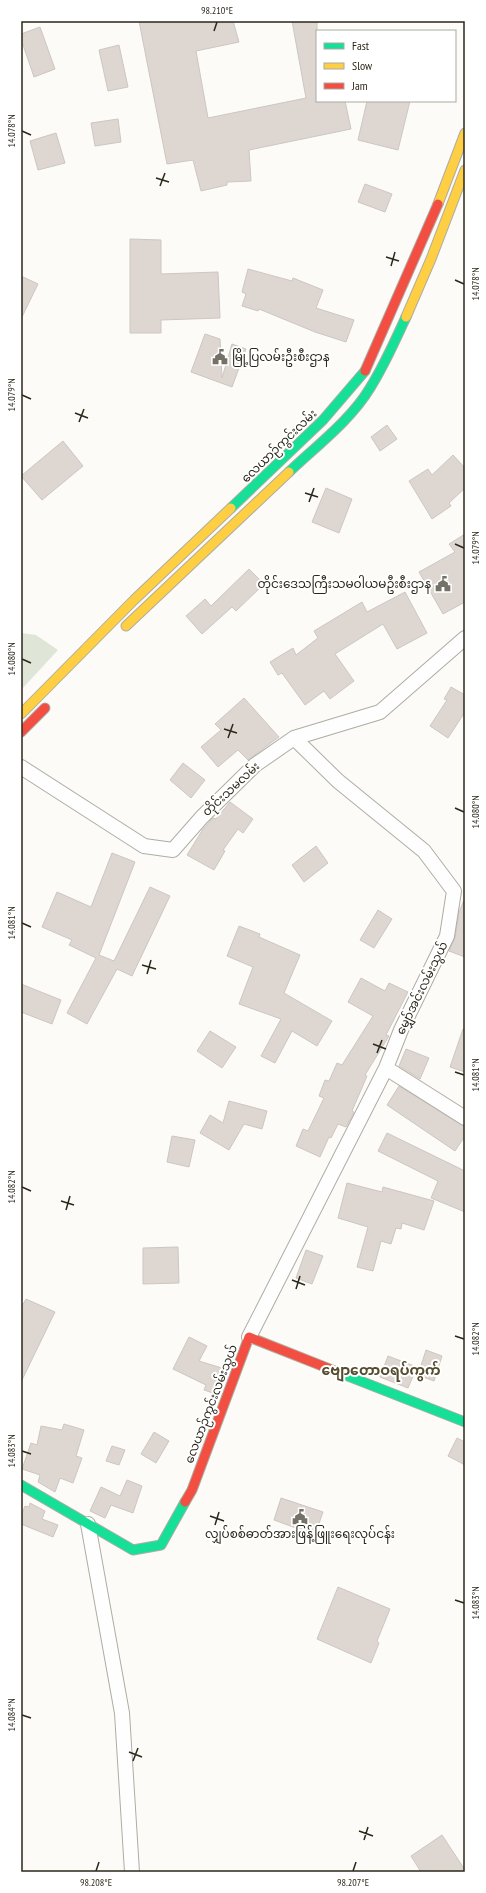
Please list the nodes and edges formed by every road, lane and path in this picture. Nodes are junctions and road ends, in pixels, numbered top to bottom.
1 (465, 133) edge
2 (465, 169) edge
3 (120, 632) dead end
4 (465, 638) edge
5 (54, 698) dead end
6 (21, 714) edge
7 (21, 732) edge
8 (294, 738) junction
9 (21, 767) edge
10 (386, 1068) junction
11 (465, 1118) edge
12 (249, 1337) junction
13 (465, 1422) edge
14 (21, 1486) edge
15 (88, 1524) junction
16 (132, 1872) edge

1 - 6 street, လေယာဉ်ကွင်းလမ်း
2 - 3 street
4 - 8 street, တိုင်းသမလမ်း
5 - 7 street
8 - 9 street, တိုင်းသမလမ်း
8 - 10 street, မျှော်အင်းလမ်းသွယ်
10 - 11 street
10 - 12 street, မျှော်အင်းလမ်းသွယ်
12 - 13 street, လေယာဉ်ကွင်းလမ်းသွယ်
12 - 15 street, လေယာဉ်ကွင်းလမ်းသွယ်
14 - 15 street, လေယာဉ်ကွင်းလမ်းသွယ်
15 - 16 street

